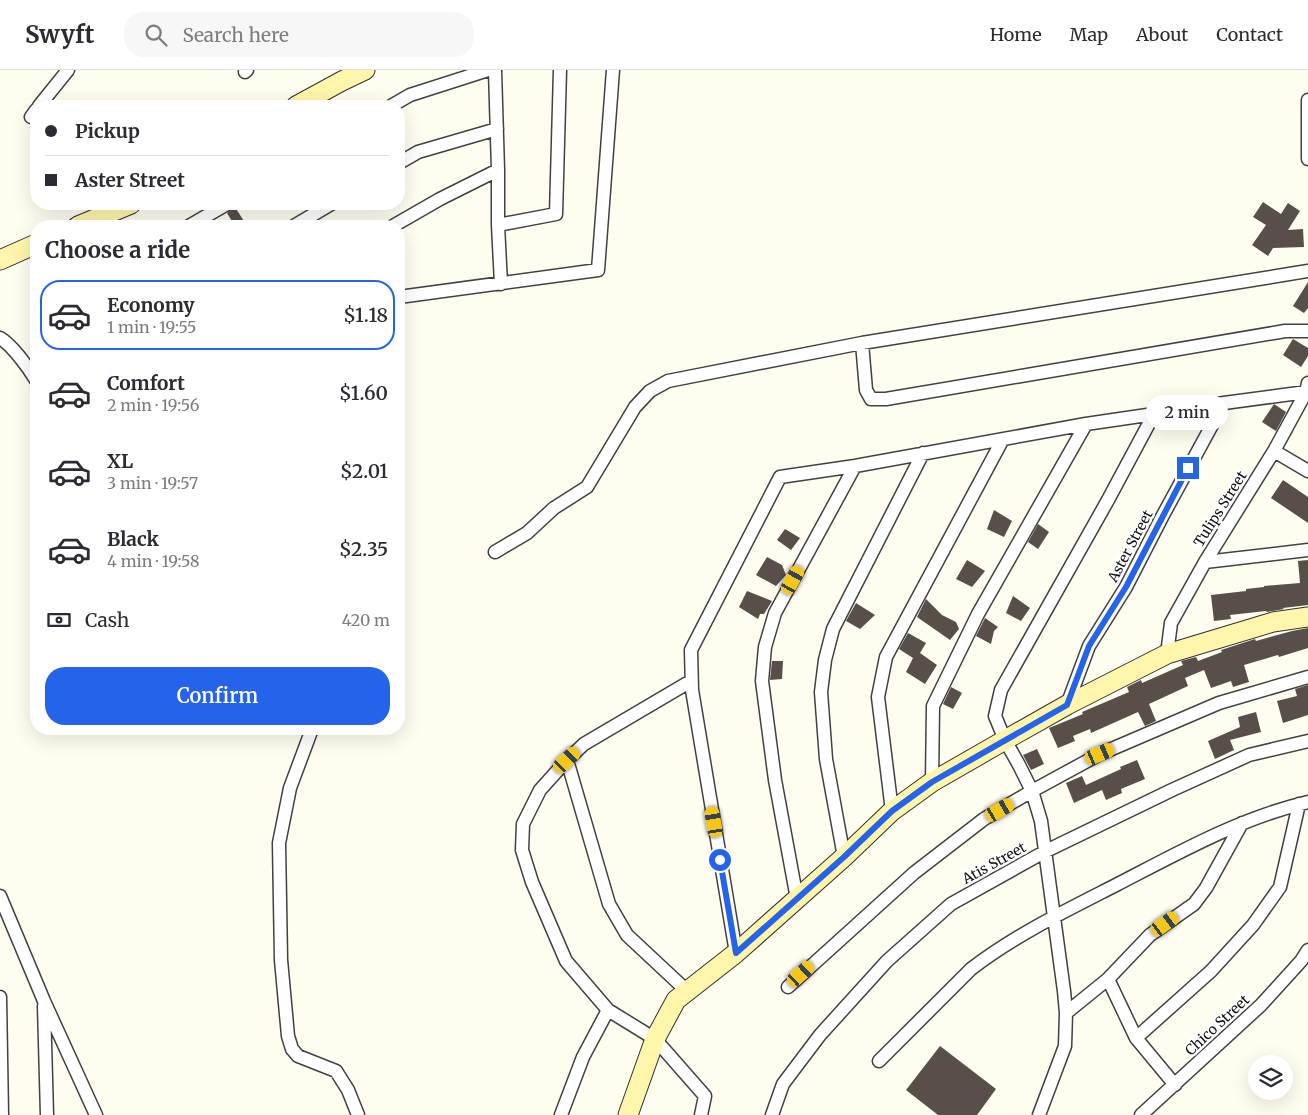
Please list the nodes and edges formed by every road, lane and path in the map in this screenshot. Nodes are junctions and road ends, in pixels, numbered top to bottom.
1 (68, 70) edge
2 (365, 70) edge
3 (488, 70) edge
4 (495, 70) edge
5 (560, 70) edge
6 (613, 70) edge
7 (44, 100) edge
8 (307, 100) edge
9 (401, 100) edge
10 (1308, 100) edge
11 (496, 129) junction
12 (1308, 139) edge
13 (1308, 159) edge
14 (405, 160) edge
15 (498, 170) junction
16 (117, 210) edge
17 (217, 210) edge
18 (321, 210) edge
19 (92, 220) edge
20 (199, 220) edge
21 (304, 220) edge
22 (403, 220) edge
23 (498, 225) junction
24 (30, 247) edge
25 (0, 260) edge
26 (1308, 271) edge
27 (501, 284) junction
28 (405, 296) edge
29 (1308, 331) edge
30 (0, 338) edge
31 (862, 343) junction
32 (30, 371) edge
33 (1307, 390) edge
34 (1224, 403) junction
35 (1154, 414) junction
36 (1086, 424) junction
37 (1003, 439) junction
38 (1274, 451) junction
39 (923, 453) junction
40 (856, 466) junction
41 (1308, 471) edge
42 (1308, 550) edge
43 (495, 552) dead end
44 (1205, 562) junction
45 (1308, 617) edge
46 (1167, 654) junction
47 (1308, 677) edge
48 (691, 681) junction
49 (1067, 705) junction
50 (310, 735) edge
51 (1005, 740) junction
52 (1308, 741) edge
53 (567, 760) junction
54 (932, 782) junction
55 (1032, 791) junction
56 (1304, 803) edge
57 (892, 811) junction
58 (1242, 823) junction
59 (1046, 851) junction
60 (844, 857) junction
61 (0, 896) edge
62 (796, 899) junction
63 (1054, 917) junction
64 (1308, 950) edge
65 (736, 953) junction
66 (1108, 979) junction
67 (788, 986) dead end
68 (687, 991) junction
69 (0, 996) edge
70 (44, 1001) junction
71 (608, 1010) junction
72 (1066, 1013) junction
73 (1136, 1038) junction
74 (655, 1039) junction
75 (879, 1061) dead end
76 (1175, 1085) junction
77 (90, 1109) edge
78 (2, 1115) edge
79 (47, 1115) edge
80 (96, 1115) edge
81 (358, 1115) edge
82 (561, 1115) edge
83 (628, 1115) edge
84 (701, 1115) edge
85 (772, 1115) edge
86 (1039, 1115) edge
87 (1141, 1115) edge

1 - 7 street
2 - 8 street
3 - 9 street
4 - 11 street
5 - 23 street
6 - 27 street
10 - 12 street
11 - 14 street
11 - 15 street
12 - 13 street
15 - 22 street
15 - 23 street
16 - 19 street
17 - 20 street
18 - 21 street
23 - 27 street
24 - 25 street
26 - 31 street
27 - 28 street
29 - 31 street
30 - 32 street
31 - 43 street
33 - 34 street
33 - 38 street, Tulips Street
34 - 35 street
34 - 49 street, Aster Street
35 - 36 street
35 - 51 street
36 - 37 street
36 - 54 street
37 - 39 street
37 - 57 street
38 - 41 street
38 - 44 street, Tulips Street
39 - 40 street
39 - 60 street
40 - 48 street
40 - 62 street
42 - 44 street
44 - 46 street, Tulips Street
45 - 46 street
46 - 49 street
47 - 55 street
48 - 53 street
48 - 65 street
49 - 51 street
50 - 81 street
51 - 54 street
51 - 55 street
52 - 59 street, Atis Street
53 - 68 street
53 - 71 street
54 - 57 street
55 - 59 street
55 - 67 street
56 - 58 street
56 - 73 street
57 - 60 street
58 - 63 street
58 - 66 street
59 - 63 street
59 - 85 street, Atis Street
60 - 62 street
61 - 70 street
62 - 65 street
63 - 72 street
63 - 75 street
64 - 76 street, Chico Street
65 - 68 street
66 - 72 street
66 - 73 street
68 - 74 street
69 - 78 street
70 - 77 street
70 - 79 street
71 - 74 street
71 - 82 street
72 - 86 street
73 - 76 street
74 - 83 street
74 - 84 street
76 - 87 street, Chico Street
77 - 80 street

